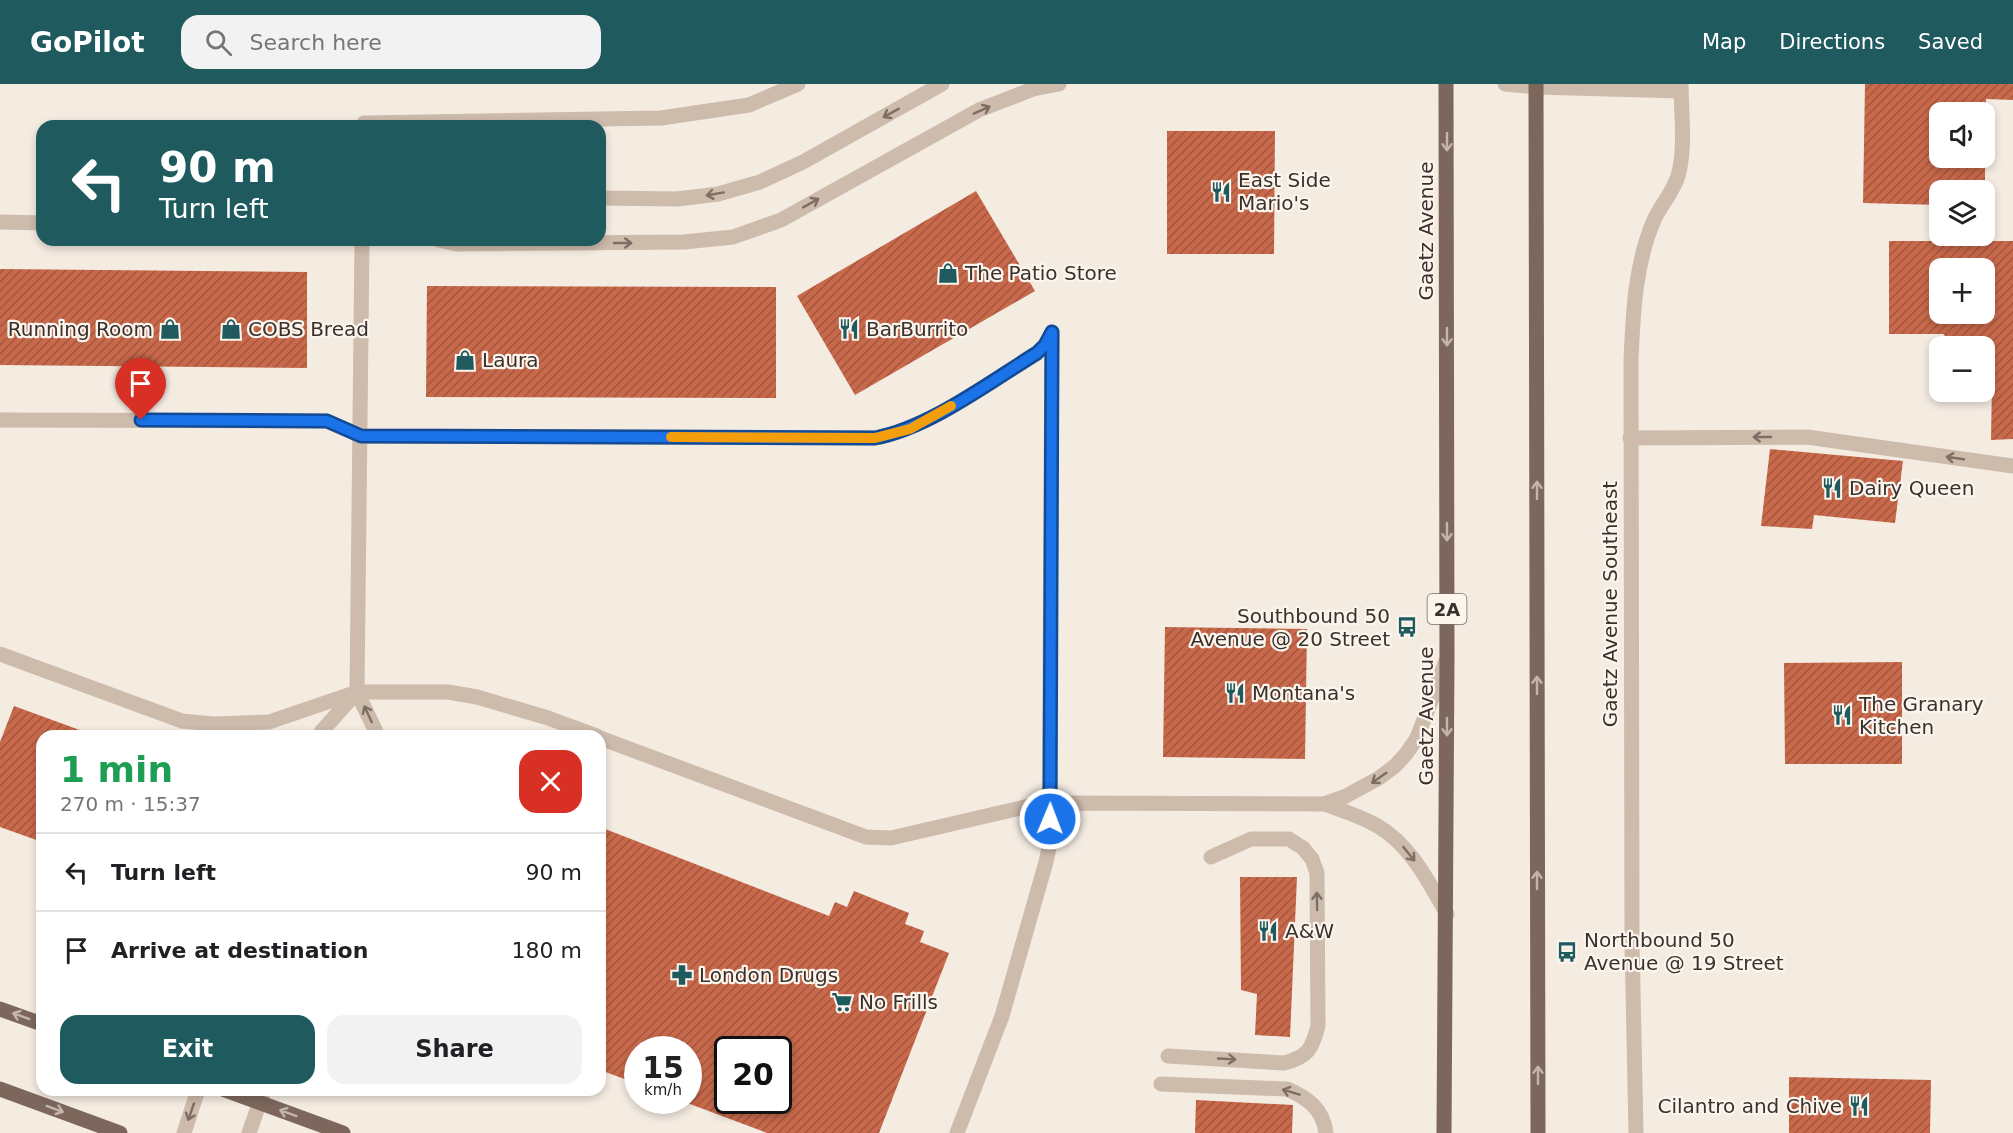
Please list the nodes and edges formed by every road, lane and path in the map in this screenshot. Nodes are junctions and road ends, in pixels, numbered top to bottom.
1 (798, 84) edge
2 (942, 84) edge
3 (1059, 84) edge
4 (1446, 84) edge
5 (1505, 84) edge
6 (1536, 86) edge
7 (1033, 87) edge
8 (1681, 87) edge
9 (543, 120) edge
10 (606, 198) edge
11 (0, 222) edge
12 (36, 223) edge
13 (606, 243) edge
14 (362, 246) edge
15 (0, 420) edge
16 (361, 436) junction
17 (1630, 438) junction
18 (2013, 466) edge
19 (0, 654) edge
20 (1448, 657) junction
21 (357, 692) junction
22 (324, 730) edge
23 (375, 730) edge
24 (580, 730) edge
25 (606, 740) edge
26 (1050, 803) junction
27 (1324, 804) junction
28 (1211, 857) dead end
29 (1447, 914) junction
30 (0, 1009) edge
31 (36, 1022) edge
32 (1168, 1056) dead end
33 (1161, 1084) dead end
34 (0, 1089) edge
35 (196, 1096) edge
36 (262, 1097) edge
37 (120, 1133) edge
38 (184, 1133) edge
39 (249, 1133) edge
40 (344, 1133) edge
41 (957, 1133) edge
42 (1326, 1133) edge
43 (1444, 1133) edge
44 (1538, 1133) edge
45 (1636, 1133) edge

1 - 9 street
2 -> 10 street
3 - 7 street
4 -> 20 main road, Gaetz Avenue / 2A
5 - 6 street
6 - 8 street
44 -> 6 main road
13 -> 7 street
8 - 17 street, Gaetz Avenue Southeast
11 - 12 street
14 - 16 street
15 - 16 street
16 - 21 street
16 - 26 street
18 -> 17 street
17 - 45 street, Gaetz Avenue Southeast
19 - 21 street
20 -> 27 street
20 -> 29 main road, Gaetz Avenue / 2A
21 - 22 street
23 -> 21 street
21 - 24 street
25 - 26 street
26 - 27 street
26 - 41 street
27 -> 29 street
32 -> 28 street
29 - 43 main road, Gaetz Avenue / 2A
31 -> 30 main road
42 -> 33 street
34 -> 37 main road
35 -> 38 street
36 - 39 street
40 -> 36 main road

